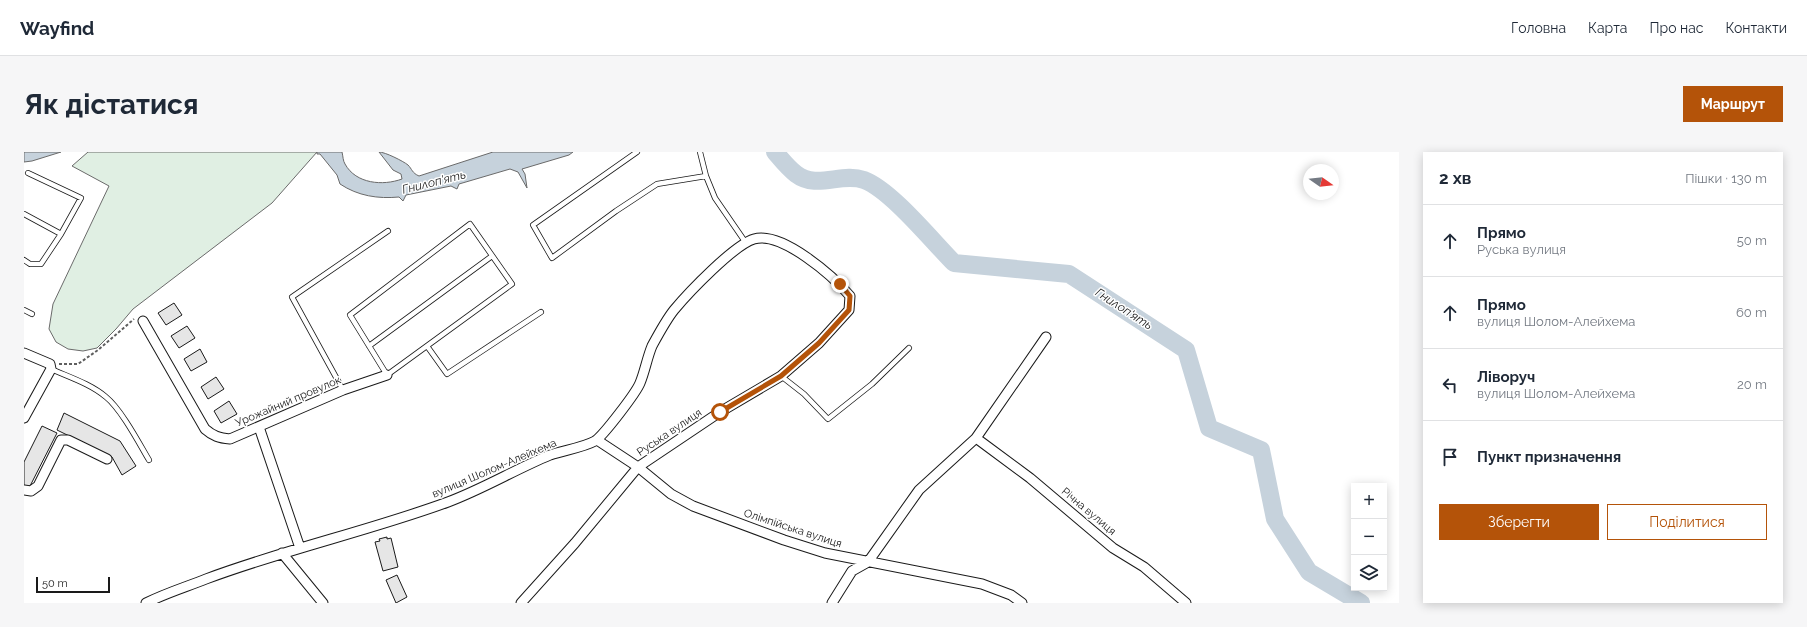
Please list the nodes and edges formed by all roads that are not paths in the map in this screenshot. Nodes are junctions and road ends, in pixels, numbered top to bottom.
1 (637, 152) edge
2 (700, 152) edge
3 (28, 173) dead end
4 (706, 176) junction
5 (24, 214) edge
6 (388, 232) dead end
7 (62, 234) junction
8 (746, 242) junction
9 (492, 256) junction
10 (24, 260) edge
11 (24, 310) edge
12 (541, 312) dead end
13 (32, 314) dead end
14 (143, 321) road end
15 (1046, 337) dead end
16 (369, 346) junction
17 (427, 346) junction
18 (909, 348) dead end
19 (24, 354) edge
20 (50, 367) junction
21 (387, 375) junction
22 (781, 376) junction
23 (343, 390) junction
24 (24, 418) edge
25 (260, 427) junction
26 (976, 438) junction
27 (597, 440) junction
28 (107, 459) dead end
29 (149, 460) dead end
30 (638, 467) junction
31 (24, 490) edge
32 (300, 548) junction
33 (282, 553) junction
34 (868, 562) junction
35 (146, 603) edge
36 (323, 603) edge
37 (520, 603) edge
38 (832, 603) edge
39 (1022, 603) edge
40 (1186, 603) edge

1 - 4 lane
2 - 4 lane
3 - 7 lane
4 - 8 lane
5 - 7 lane
6 - 23 lane
7 - 10 lane
8 - 22 street
8 - 27 street
9 - 16 lane
9 - 16 lane
9 - 17 lane
11 - 13 lane
12 - 17 lane
14 - 25 street, Урожайний провулок
15 - 26 street
16 - 21 lane
17 - 21 lane
18 - 22 lane
19 - 20 street
20 - 24 street
20 - 29 lane
21 - 23 street, Урожайний провулок
22 - 30 street, Руська вулиця
23 - 25 street, Урожайний провулок
25 - 32 street
26 - 34 street
26 - 40 street, Річна вулиця
27 - 30 street, Олімпійська вулиця
27 - 32 street, вулиця Шолом-Алейхема
28 - 31 street
30 - 34 street, Олімпійська вулиця
30 - 37 street, Руська вулиця
32 - 33 street, вулиця Шолом-Алейхема
33 - 35 street, вулиця Шолом-Алейхема
33 - 36 street
34 - 38 street
34 - 39 street, Олімпійська вулиця

